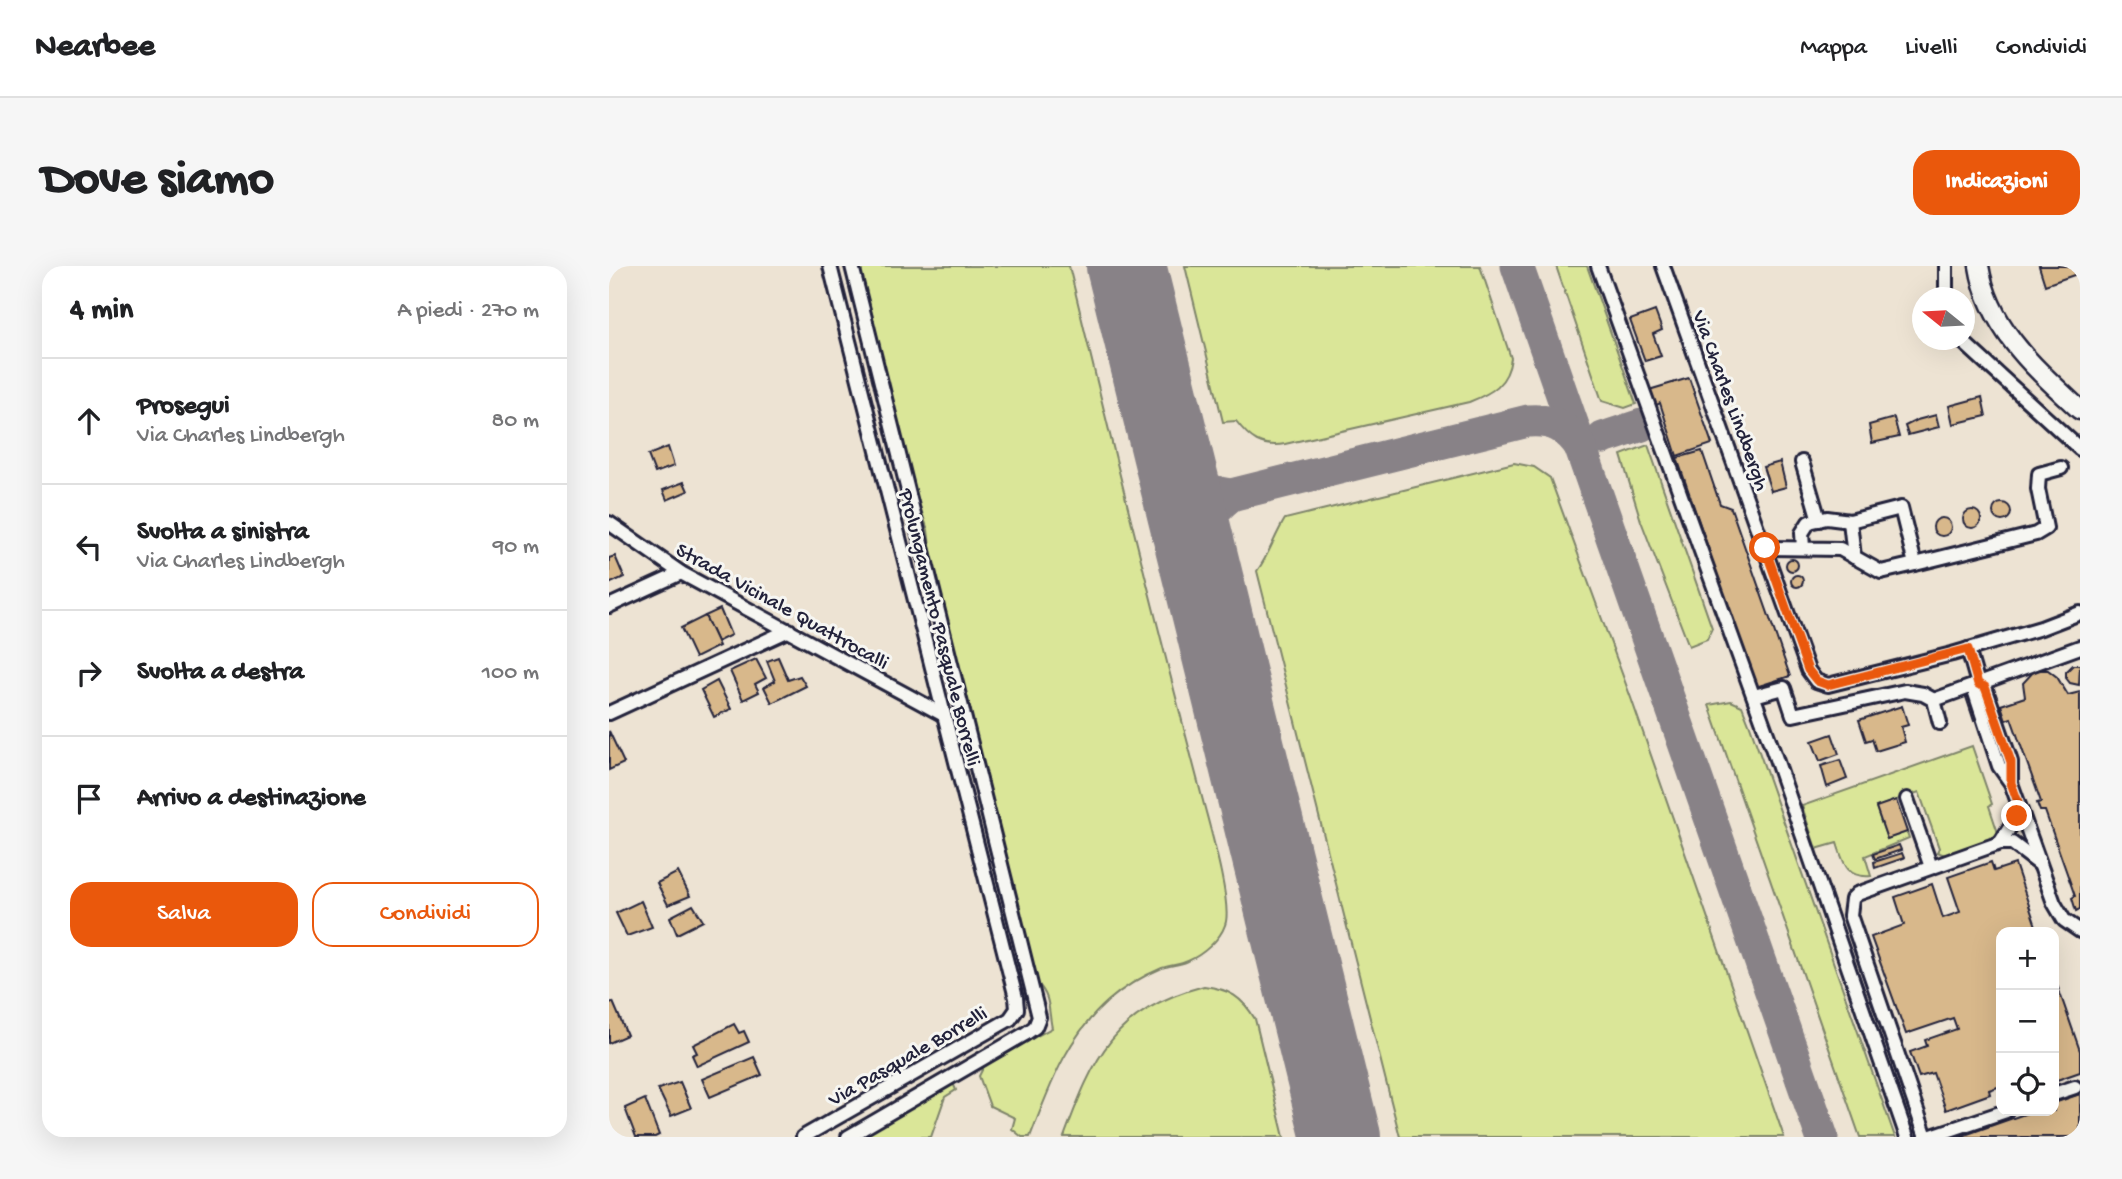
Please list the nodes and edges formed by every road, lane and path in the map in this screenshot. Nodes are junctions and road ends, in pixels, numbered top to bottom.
1 (830, 266) edge
2 (852, 266) edge
3 (1598, 266) edge
4 (1663, 266) edge
5 (1946, 266) edge
6 (1979, 266) edge
7 (1946, 287) edge
8 (1971, 350) edge
9 (2080, 410) edge
10 (2080, 449) edge
11 (1802, 462) dead end
12 (2061, 468) dead end
13 (1819, 520) junction
14 (1850, 521) junction
15 (609, 523) edge
16 (1765, 548) junction
17 (1803, 548) junction
18 (1854, 557) junction
19 (1915, 564) junction
20 (681, 573) junction
21 (609, 607) edge
22 (2080, 613) edge
23 (789, 630) junction
24 (2080, 647) edge
25 (1968, 649) junction
26 (1978, 684) junction
27 (1753, 696) junction
28 (1934, 699) junction
29 (609, 713) edge
30 (942, 714) junction
31 (1940, 723) dead end
32 (1907, 799) dead end
33 (2018, 802) junction
34 (2000, 843) junction
35 (2039, 864) junction
36 (1931, 867) junction
37 (2080, 931) edge
38 (1016, 998) joint
39 (2075, 1087) dead end
40 (2059, 1092) edge
41 (1996, 1114) edge
42 (803, 1137) edge
43 (848, 1137) edge
44 (1907, 1137) edge
45 (1927, 1137) edge

1 - 30 street, Prolungamento Pasquale Borrelli
2 - 43 street
3 - 27 street
4 - 16 street, Via Charles Lindbergh
5 - 7 street
6 - 9 highway
8 - 10 street
11 - 13 street, Via Charles Lindbergh
12 - 19 street
13 - 14 street
13 - 17 street
14 - 18 street
14 - 19 street
15 - 20 street, Strada Vicinale Quattrocalli
16 - 17 street
16 - 25 street, Via Charles Lindbergh
17 - 18 street
18 - 19 street
20 - 21 street
20 - 23 street, Strada Vicinale Quattrocalli
22 - 25 street, Via Charles Lindbergh
23 - 29 street
23 - 30 street, Strada Vicinale Quattrocalli
24 - 26 street
25 - 26 street
26 - 28 street
26 - 33 street
27 - 28 street
27 - 44 street
28 - 31 street
30 - 38 street, Prolungamento Pasquale Borrelli
32 - 36 street
33 - 34 street
33 - 35 street
34 - 35 street
34 - 36 street
35 - 37 street
36 - 45 street
38 - 42 street, Via Pasquale Borrelli
39 - 40 street
41 - 45 street

